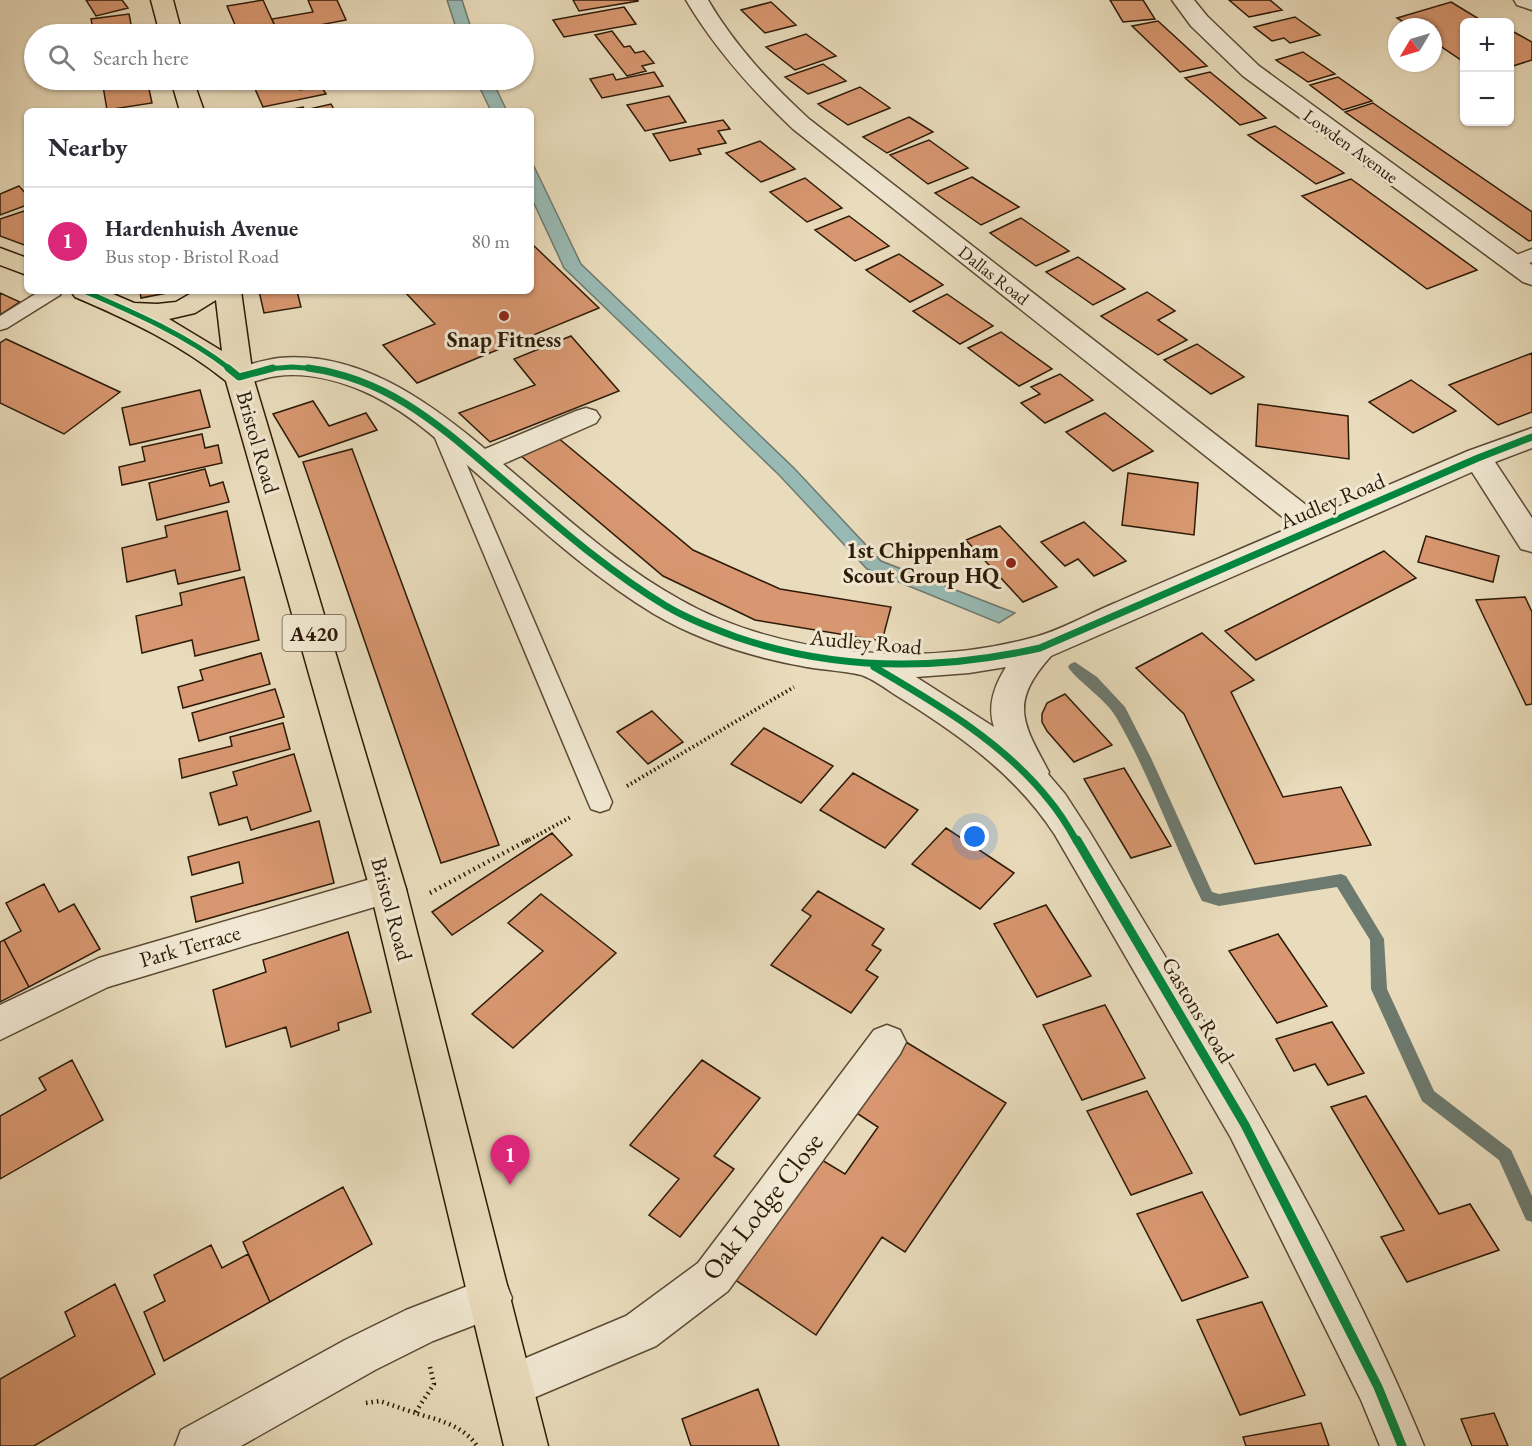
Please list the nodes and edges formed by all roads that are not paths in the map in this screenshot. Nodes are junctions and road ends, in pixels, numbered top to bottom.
1 (162, 0) edge
2 (697, 0) edge
3 (1183, 0) edge
4 (1525, 0) edge
5 (1532, 4) edge
6 (168, 24) edge
7 (185, 90) edge
8 (191, 108) edge
9 (0, 256) edge
10 (1522, 259) edge
11 (24, 266) edge
12 (1532, 277) edge
13 (48, 294) edge
14 (91, 294) edge
15 (207, 294) edge
16 (228, 294) edge
17 (123, 308) junction
18 (0, 324) edge
19 (239, 377) junction
20 (586, 417) dead end
21 (440, 426) junction
22 (1532, 437) edge
23 (1478, 458) junction
24 (482, 462) junction
25 (1316, 528) junction
26 (1532, 542) edge
27 (1040, 648) junction
28 (872, 666) junction
29 (1049, 799) junction
30 (600, 802) dead end
31 (388, 889) junction
32 (0, 1023) edge
33 (887, 1042) dead end
34 (491, 1298) junction
35 (512, 1384) junction
36 (197, 1446) edge
37 (526, 1446) edge
38 (1402, 1446) edge

1 - 6 main road
2 - 25 street, Dallas Road
3 - 10 street, Lowden Avenue
4 - 5 street
7 - 8 main road
9 - 11 main road
10 - 12 street, Lowden Avenue
13 - 18 lane
14 - 17 main road
15 - 17 main road
16 - 19 main road, A420
17 - 19 main road
19 - 21 street, Audley Road
19 - 31 main road, Bristol Road / A420
20 - 24 street
21 - 24 street, Audley Road
21 - 30 lane
22 - 23 street, Audley Road
23 - 25 street, Audley Road
23 - 26 street
24 - 28 street, Audley Road
25 - 27 street, Audley Road
27 - 28 street, Audley Road
27 - 29 street, Gastons Road
28 - 29 street, Gastons Road
29 - 38 street, Gastons Road
31 - 32 street, Park Terrace
31 - 34 main road, Bristol Road / A420
33 - 35 street, Oak Lodge Close
34 - 35 main road, Bristol Road / A420
34 - 36 street
35 - 37 main road, Bristol Road / A420

